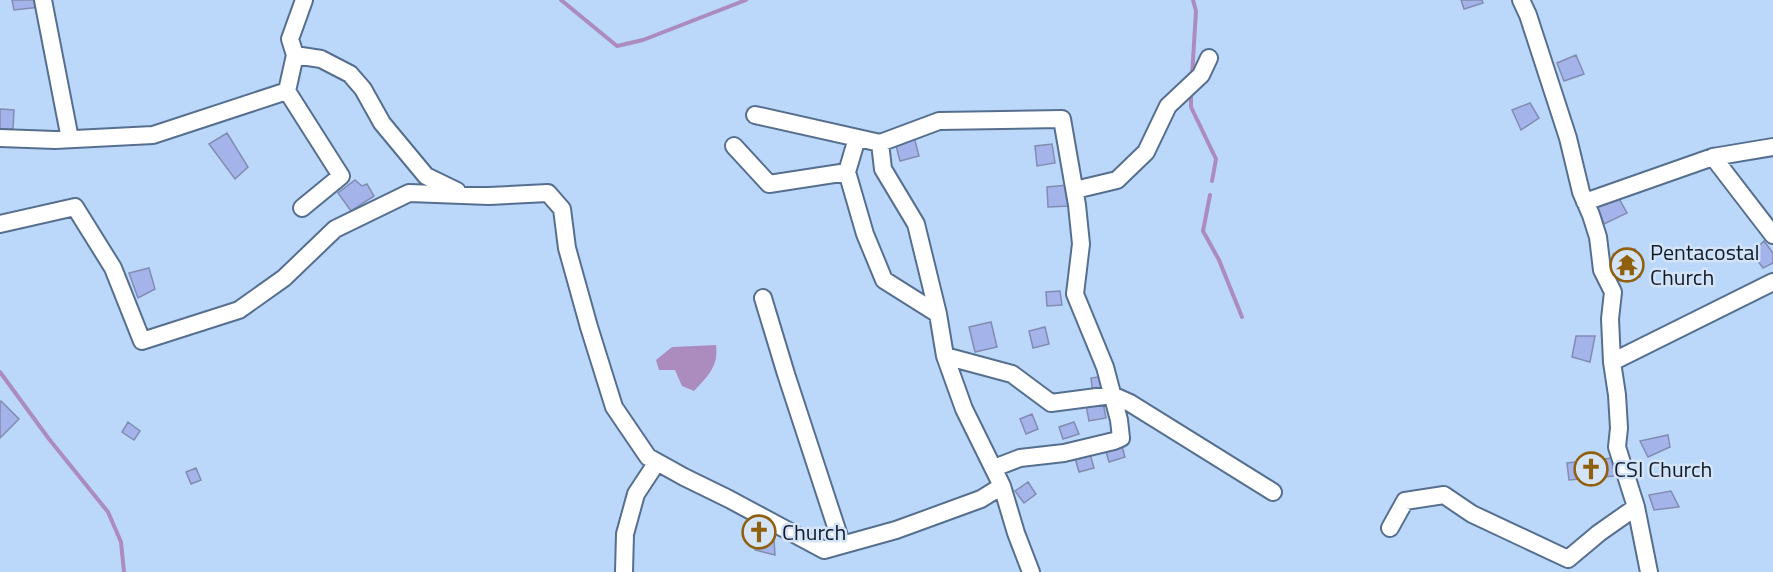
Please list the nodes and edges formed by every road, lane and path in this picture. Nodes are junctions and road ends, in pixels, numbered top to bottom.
1 (43, 0) edge
2 (304, 0) edge
3 (1521, 0) edge
4 (295, 55) junction
5 (1209, 58) dead end
6 (287, 91) junction
7 (754, 115) dead end
8 (0, 138) edge
9 (857, 138) junction
10 (70, 139) junction
11 (880, 143) junction
12 (734, 146) dead end
13 (1773, 147) edge
14 (1713, 157) junction
15 (847, 172) junction
16 (426, 176) junction
17 (1075, 190) junction
18 (409, 193) junction
19 (467, 195) junction
20 (1585, 202) junction
21 (302, 208) dead end
22 (0, 224) edge
23 (1773, 235) edge
24 (1773, 282) edge
25 (763, 298) dead end
26 (938, 314) junction
27 (945, 356) junction
28 (1612, 362) junction
29 (1112, 395) junction
30 (652, 463) junction
31 (994, 468) junction
32 (1002, 486) junction
33 (1273, 492) dead end
34 (1636, 507) junction
35 (1390, 528) dead end
36 (842, 545) junction
37 (624, 572) edge
38 (1031, 572) edge
39 (1649, 572) edge

1 - 10 street
2 - 4 street
3 - 20 street
4 - 6 street
4 - 16 street
5 - 17 street
6 - 10 street
6 - 21 street
7 - 9 street
8 - 10 street
9 - 11 street
9 - 15 street
11 - 17 street
11 - 26 street
12 - 15 street
13 - 14 street
14 - 20 street
14 - 23 street
15 - 26 street
16 - 18 street
16 - 19 street
17 - 29 street
18 - 19 street
18 - 22 street
19 - 30 street
20 - 28 street
24 - 28 street
25 - 36 street
26 - 27 street
27 - 29 street
27 - 31 street
28 - 34 street
29 - 31 street
29 - 33 street
30 - 36 street
30 - 37 street
31 - 32 street
32 - 36 street
32 - 38 street
34 - 35 street
34 - 39 street

